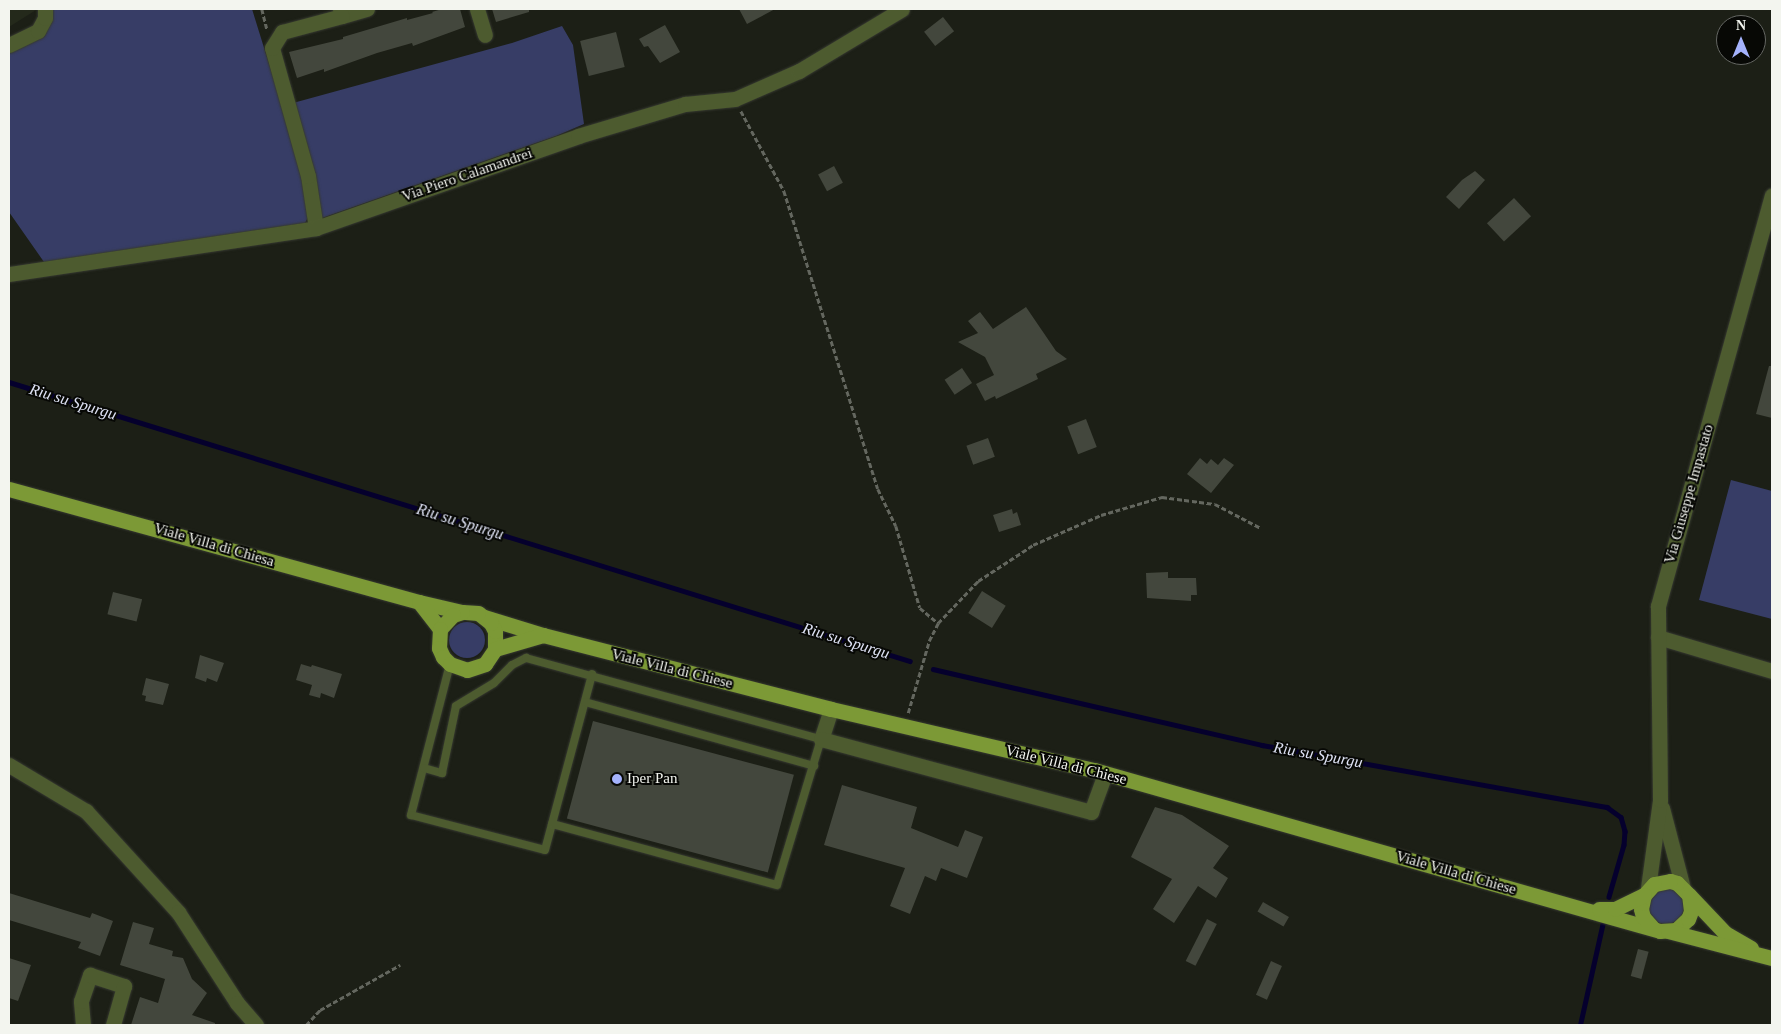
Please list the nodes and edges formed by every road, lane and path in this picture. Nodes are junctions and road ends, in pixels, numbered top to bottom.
1 (44, 9) edge
2 (367, 9) edge
3 (477, 9) edge
4 (902, 9) edge
5 (341, 12) edge
6 (485, 35) dead end
7 (9, 45) edge
8 (735, 99) junction
9 (1772, 196) edge
10 (316, 228) junction
11 (9, 274) edge
12 (9, 489) edge
13 (1261, 528) dead end
14 (419, 602) junction
15 (462, 612) junction
16 (484, 617) junction
17 (938, 622) junction
18 (440, 629) junction
19 (543, 635) junction
20 (1658, 637) junction
21 (496, 649) junction
22 (450, 664) junction
23 (1772, 671) edge
24 (592, 674) junction
25 (585, 702) junction
26 (831, 709) junction
27 (904, 726) junction
28 (434, 731) junction
29 (450, 736) junction
30 (821, 738) junction
31 (9, 765) edge
32 (814, 766) junction
33 (424, 768) junction
34 (1105, 774) junction
35 (1660, 800) junction
36 (552, 824) junction
37 (1646, 891) junction
38 (1686, 891) junction
39 (1585, 910) junction
40 (1653, 928) junction
41 (1668, 932) junction
42 (1770, 958) edge
43 (400, 965) dead end
44 (83, 1025) edge
45 (113, 1025) edge
46 (256, 1025) edge
47 (306, 1025) edge

1 - 7 street
2 - 5 street
3 - 6 street
4 - 8 street, Via Piero Calamandrei
5 - 10 street
8 - 10 street, Via Piero Calamandrei
8 - 17 path
9 - 20 street, Via Giuseppe Impastato
10 - 11 street, Via Piero Calamandrei
12 - 14 main road, Viale Villa di Chiesa
13 - 17 path
14 - 15 main road, Viale Villa di Chiesa
14 - 18 main road
15 - 16 main road, Viale Villa di Chiesa
15 - 18 main road
16 - 19 main road, Viale Villa di Chiesa
16 - 21 main road
17 - 27 path
18 - 22 main road
19 - 21 main road
19 - 26 main road, Viale Villa di Chiese
20 - 23 street
20 - 35 street, Via Giuseppe Impastato
21 - 22 main road
22 - 28 lane
24 - 25 lane
24 - 29 lane
24 - 30 lane
25 - 32 lane
25 - 36 lane
26 - 27 main road, Viale Villa di Chiese
26 - 30 street
27 - 34 main road, Viale Villa di Chiese
28 - 29 lane
28 - 33 lane
29 - 33 lane
30 - 32 lane
30 - 34 street
31 - 46 street
32 - 36 lane
33 - 36 lane
34 - 39 main road, Viale Villa di Chiese
35 - 37 street, Via Giuseppe Impastato
35 - 38 street, Via Giuseppe Impastato
37 - 38 main road
37 - 39 main road
37 - 40 main road
38 - 41 main road
38 - 42 main road
39 - 40 main road
40 - 41 main road
41 - 42 main road
43 - 47 path
44 - 45 street

